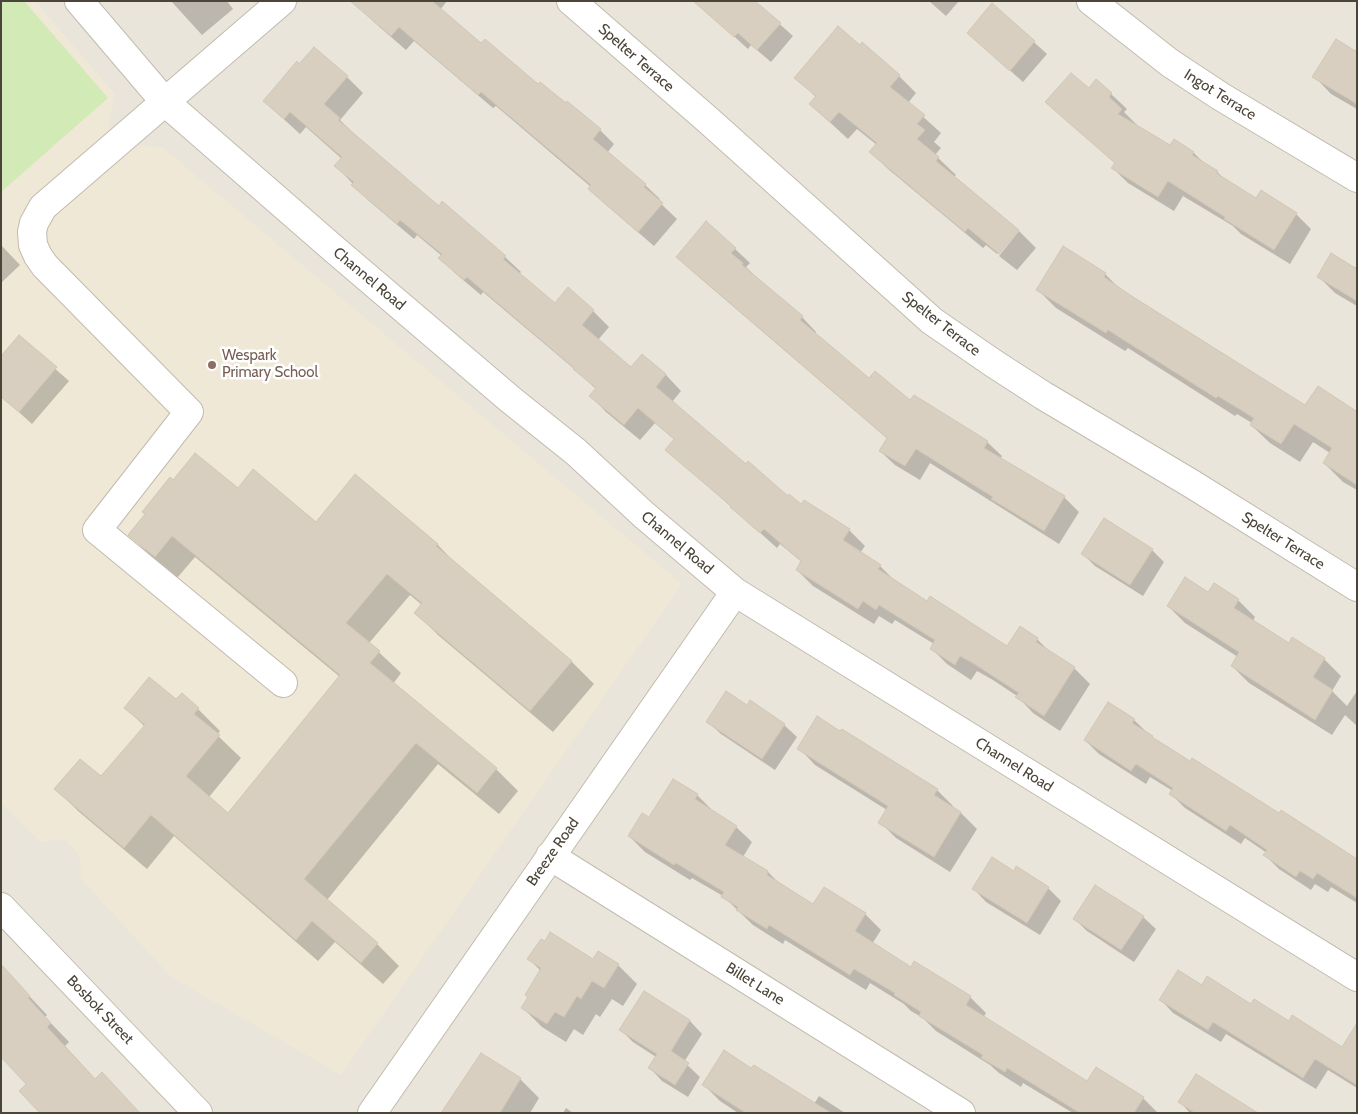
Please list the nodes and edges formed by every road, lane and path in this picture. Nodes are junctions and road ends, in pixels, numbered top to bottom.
1 (79, 1) edge
2 (282, 1) edge
3 (571, 1) edge
4 (1090, 1) edge
5 (165, 102) junction
6 (1357, 178) edge
7 (1357, 587) edge
8 (735, 592) junction
9 (283, 683) dead end
10 (550, 856) junction
11 (1, 907) edge
12 (1357, 977) edge
13 (198, 1113) edge
14 (372, 1113) edge
15 (961, 1113) edge

1 - 5 street, Channel Road
2 - 5 street
3 - 7 street, Spelter Terrace
4 - 6 street, Ingot Terrace
5 - 8 street, Channel Road
5 - 9 street
8 - 10 street, Breeze Road
8 - 12 street, Channel Road
10 - 14 street, Breeze Road
10 - 15 street, Billet Lane
11 - 13 street, Bosbok Street

